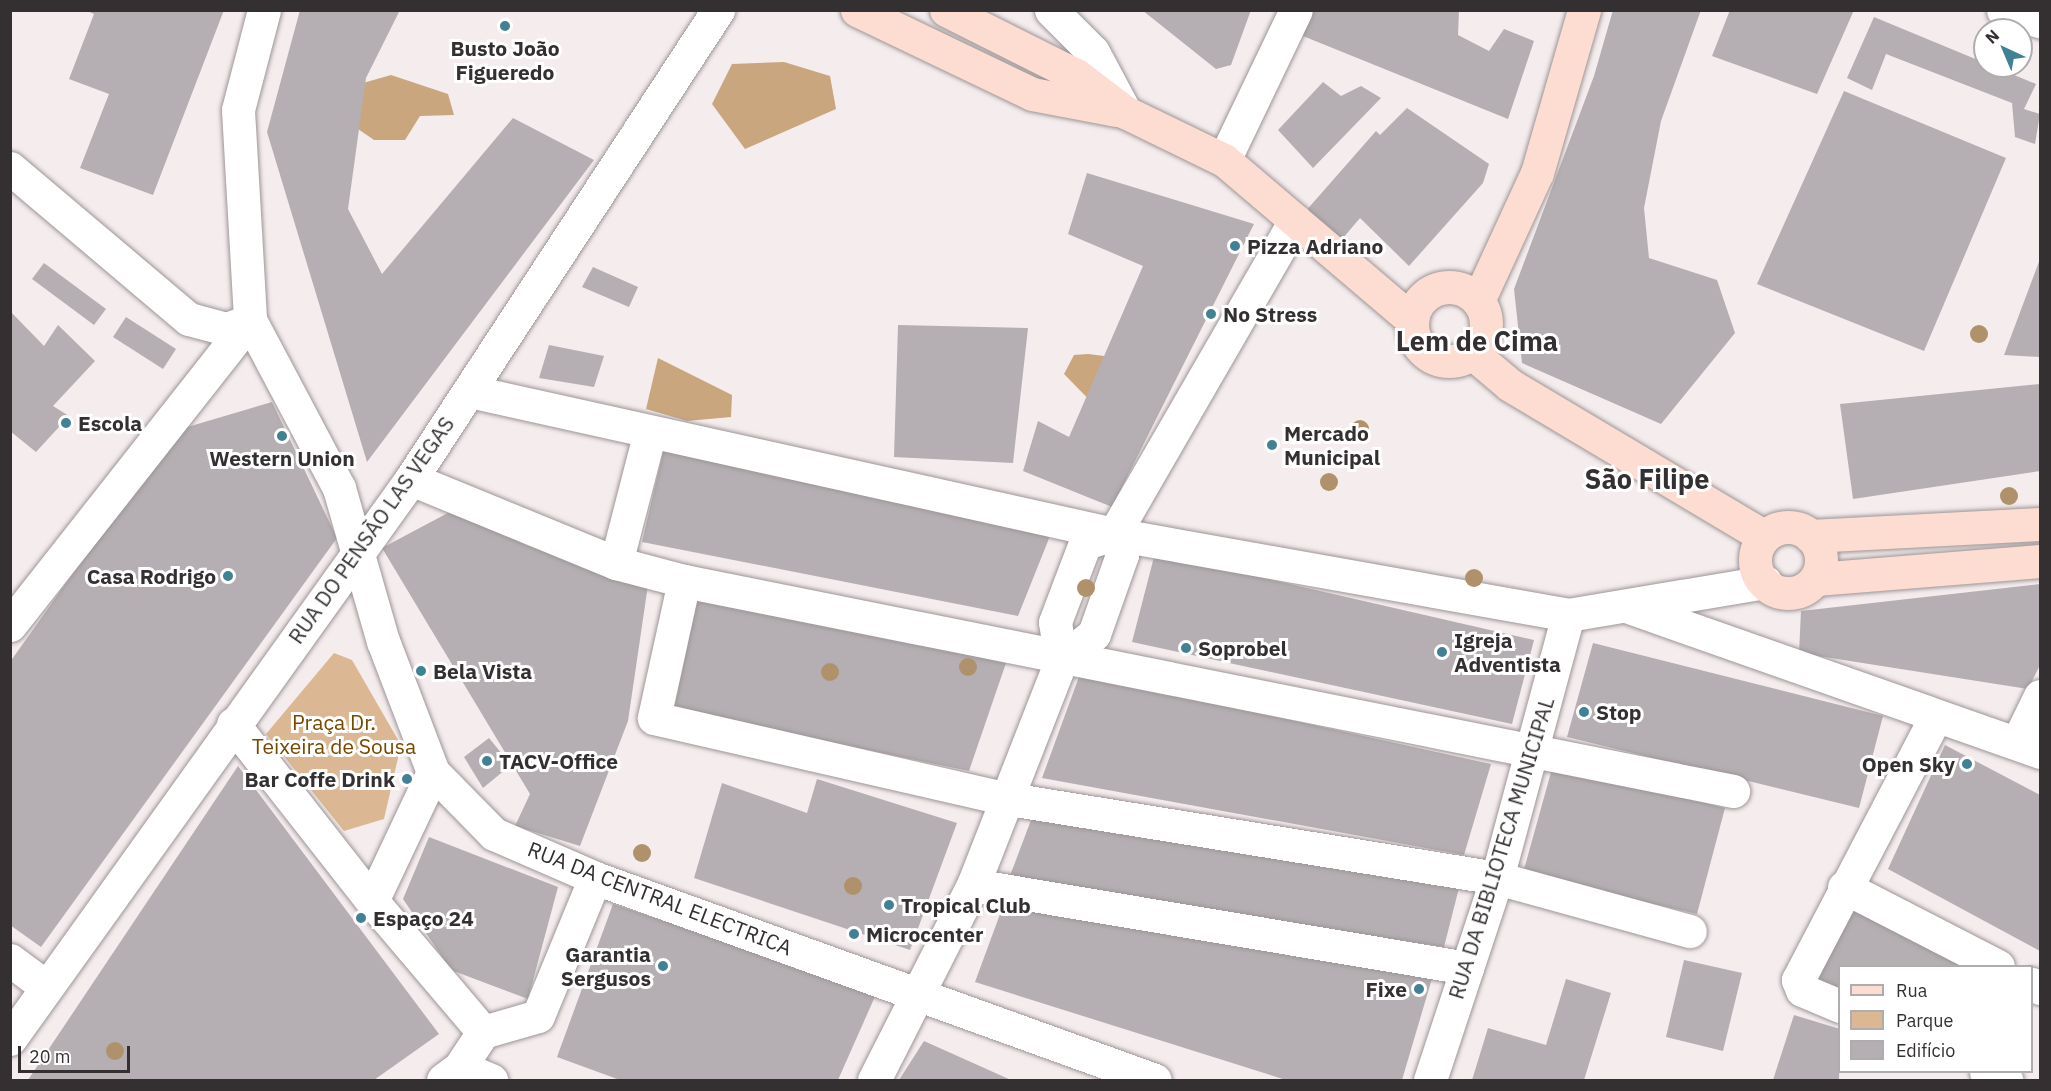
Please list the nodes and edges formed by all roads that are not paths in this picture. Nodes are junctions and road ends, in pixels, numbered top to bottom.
1 (264, 10) edge
2 (718, 10) edge
3 (857, 10) edge
4 (946, 10) edge
5 (1051, 10) edge
6 (1296, 10) edge
7 (1584, 10) edge
8 (2003, 10) edge
9 (2040, 21) edge
10 (1125, 112) junction
11 (1224, 160) junction
12 (10, 168) edge
13 (1294, 220) junction
14 (1478, 301) junction
15 (250, 320) junction
16 (1412, 320) junction
17 (1472, 353) junction
18 (469, 391) junction
19 (650, 432) junction
20 (411, 479) junction
21 (2040, 524) edge
22 (1114, 534) junction
23 (1810, 536) junction
24 (1763, 537) junction
25 (357, 551) junction
26 (2040, 561) edge
27 (616, 563) junction
28 (1816, 579) junction
29 (684, 581) junction
30 (1765, 582) junction
31 (1624, 606) junction
32 (14, 612) edge
33 (1568, 615) junction
34 (1061, 660) junction
35 (2040, 696) edge
36 (1936, 716) junction
37 (233, 724) junction
38 (2029, 746) edge
39 (1532, 751) junction
40 (433, 772) junction
41 (1733, 791) dead end
42 (1004, 798) junction
43 (595, 878) junction
44 (1497, 878) junction
45 (973, 885) junction
46 (1844, 887) junction
47 (372, 901) junction
48 (1690, 932) dead end
49 (10, 960) edge
50 (1996, 965) edge
51 (1467, 968) junction
52 (45, 986) junction
53 (922, 994) junction
54 (1838, 1006) edge
55 (483, 1032) junction
56 (10, 1039) edge
57 (1990, 1073) edge
58 (451, 1074) edge
59 (491, 1080) edge
60 (874, 1080) edge
61 (1155, 1080) edge
62 (1430, 1080) edge
63 (2006, 1080) edge

1 - 15 street, RUA DA CENTRAL ELECTRICA
2 - 18 street, RUA DO PENSÃO LAS VEGAS
3 - 10 main road
4 - 10 main road
5 - 10 street
6 - 11 street
7 - 14 main road
8 - 9 street
10 - 11 main road
11 - 13 main road
12 - 15 street
13 - 16 main road
13 - 22 street
14 - 16 main road
14 - 17 main road
15 - 25 street, RUA DA CENTRAL ELECTRICA
15 - 32 street
16 - 17 main road
17 - 24 main road
18 - 19 street
18 - 20 street, RUA DO PENSÃO LAS VEGAS
19 - 22 street
19 - 27 street
20 - 25 street, RUA DO PENSÃO LAS VEGAS
20 - 27 street
21 - 23 main road
22 - 33 street
22 - 34 street
23 - 24 main road
23 - 28 main road
24 - 30 main road
25 - 37 street, RUA DO PENSÃO LAS VEGAS
25 - 40 street, RUA DA CENTRAL ELECTRICA
26 - 28 main road
27 - 29 street
28 - 30 main road
29 - 34 street
29 - 42 street
30 - 31 street
31 - 33 street
31 - 36 street
33 - 39 street, RUA DA BIBLIOTECA MUNICIPAL
34 - 39 street
34 - 42 street
35 - 38 street
36 - 38 street
36 - 46 street
37 - 47 street
37 - 52 street, RUA DO PENSÃO LAS VEGAS
39 - 41 street
39 - 44 street, RUA DA BIBLIOTECA MUNICIPAL
40 - 43 street, RUA DA CENTRAL ELECTRICA
40 - 47 street
42 - 44 street
42 - 45 street
43 - 53 street, RUA DA CENTRAL ELECTRICA
43 - 55 street
44 - 48 street
44 - 51 street, RUA DA BIBLIOTECA MUNICIPAL
45 - 51 street
45 - 53 street
46 - 50 street
46 - 54 street
47 - 55 street
49 - 52 street
51 - 62 street, RUA DA BIBLIOTECA MUNICIPAL
52 - 56 street, RUA DO PENSÃO LAS VEGAS
53 - 60 street
53 - 61 street, RUA DA CENTRAL ELECTRICA
55 - 58 street
57 - 63 street
58 - 59 street

